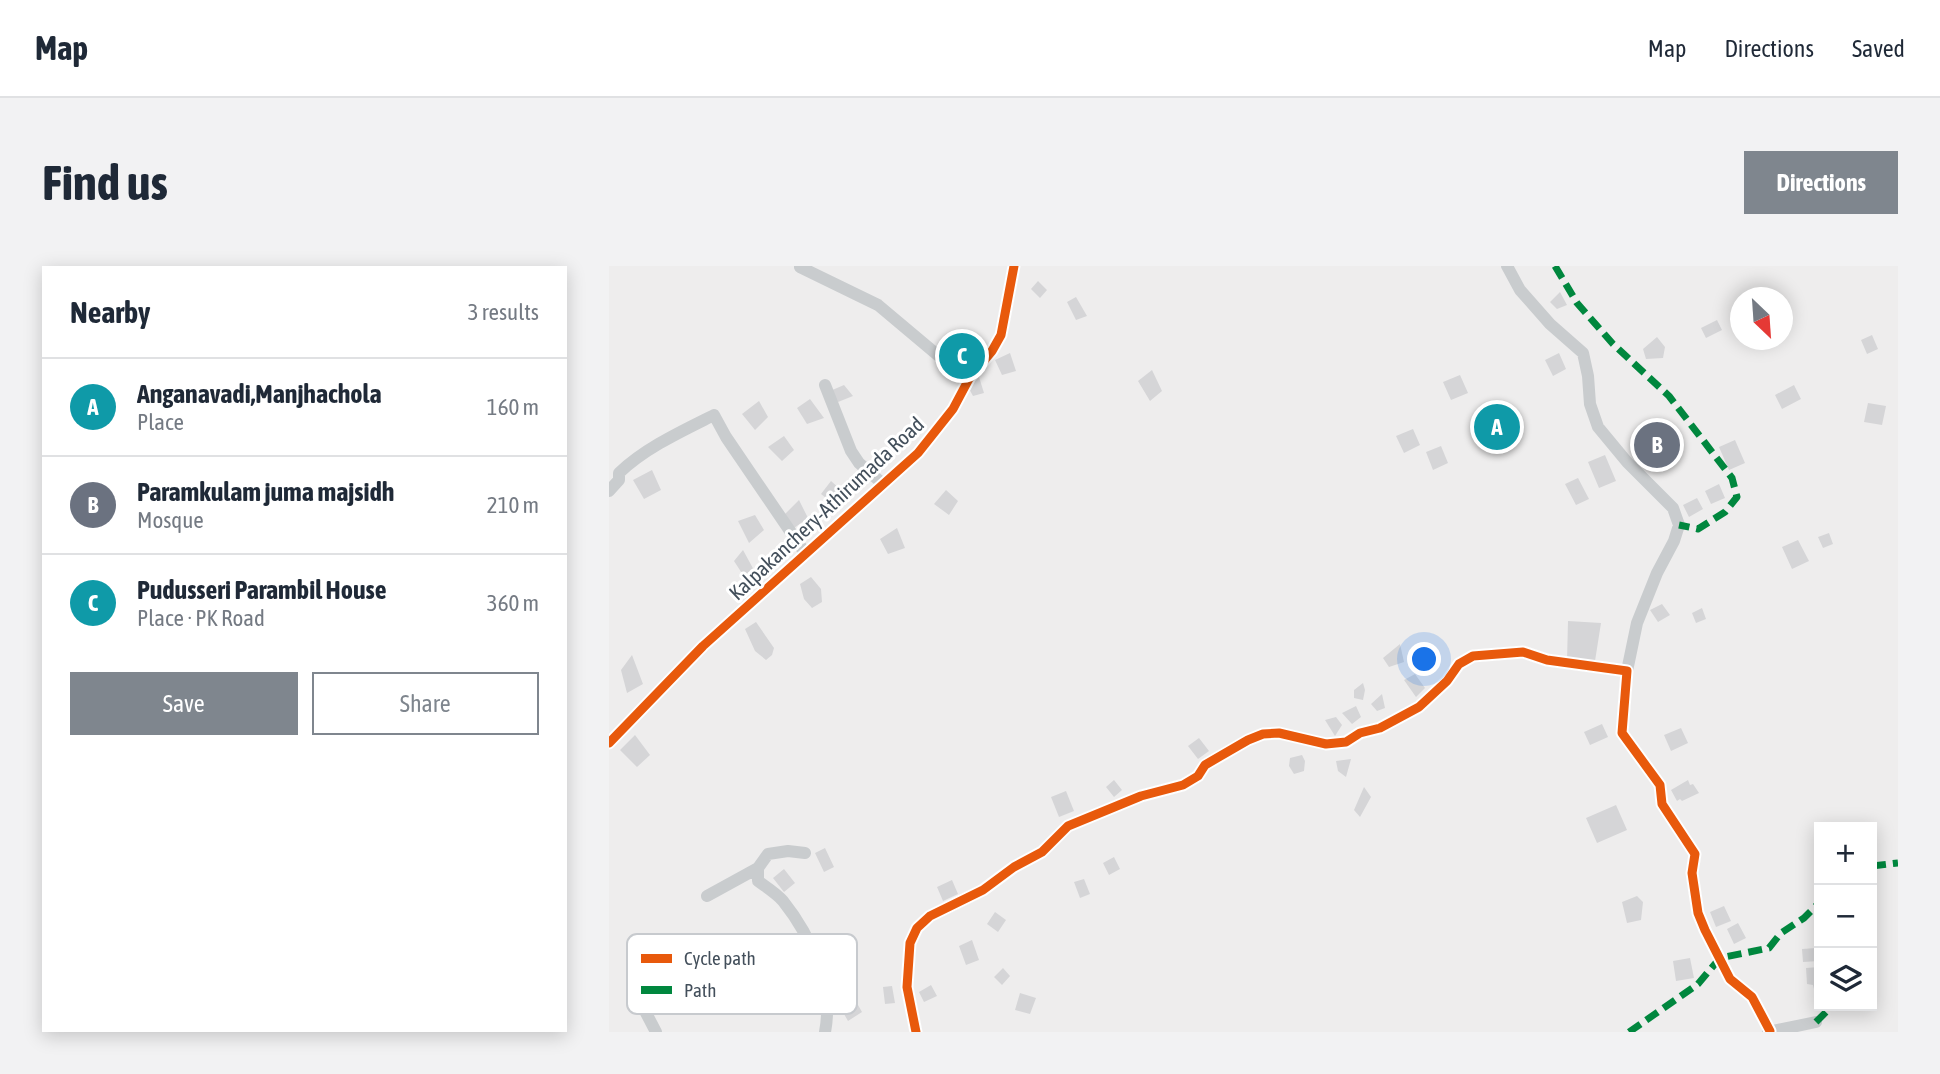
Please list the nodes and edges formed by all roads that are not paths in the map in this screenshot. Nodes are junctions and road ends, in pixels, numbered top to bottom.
1 (1014, 266) edge
2 (1507, 266) edge
3 (800, 267) edge
4 (970, 377) junction
5 (825, 384) dead end
6 (883, 484) junction
7 (609, 491) edge
8 (805, 553) junction
9 (1627, 671) junction
10 (609, 743) edge
11 (805, 853) dead end
12 (758, 868) junction
13 (707, 896) dead end
14 (803, 934) edge
15 (647, 1014) edge
16 (826, 1014) edge
17 (1816, 1022) dead end
18 (1769, 1031) edge
19 (656, 1032) edge
20 (825, 1032) edge
21 (916, 1032) edge

1 - 4 street, Kalpakanchery-Athirumada Road
2 - 9 street
3 - 4 street
4 - 6 street, Kalpakanchery-Athirumada Road
5 - 6 street
6 - 8 street, Kalpakanchery-Athirumada Road
7 - 8 street
8 - 10 street, Kalpakanchery-Athirumada Road
9 - 18 street
9 - 21 street
11 - 12 street
12 - 13 street
12 - 14 street
15 - 19 street
16 - 20 street
17 - 18 street

